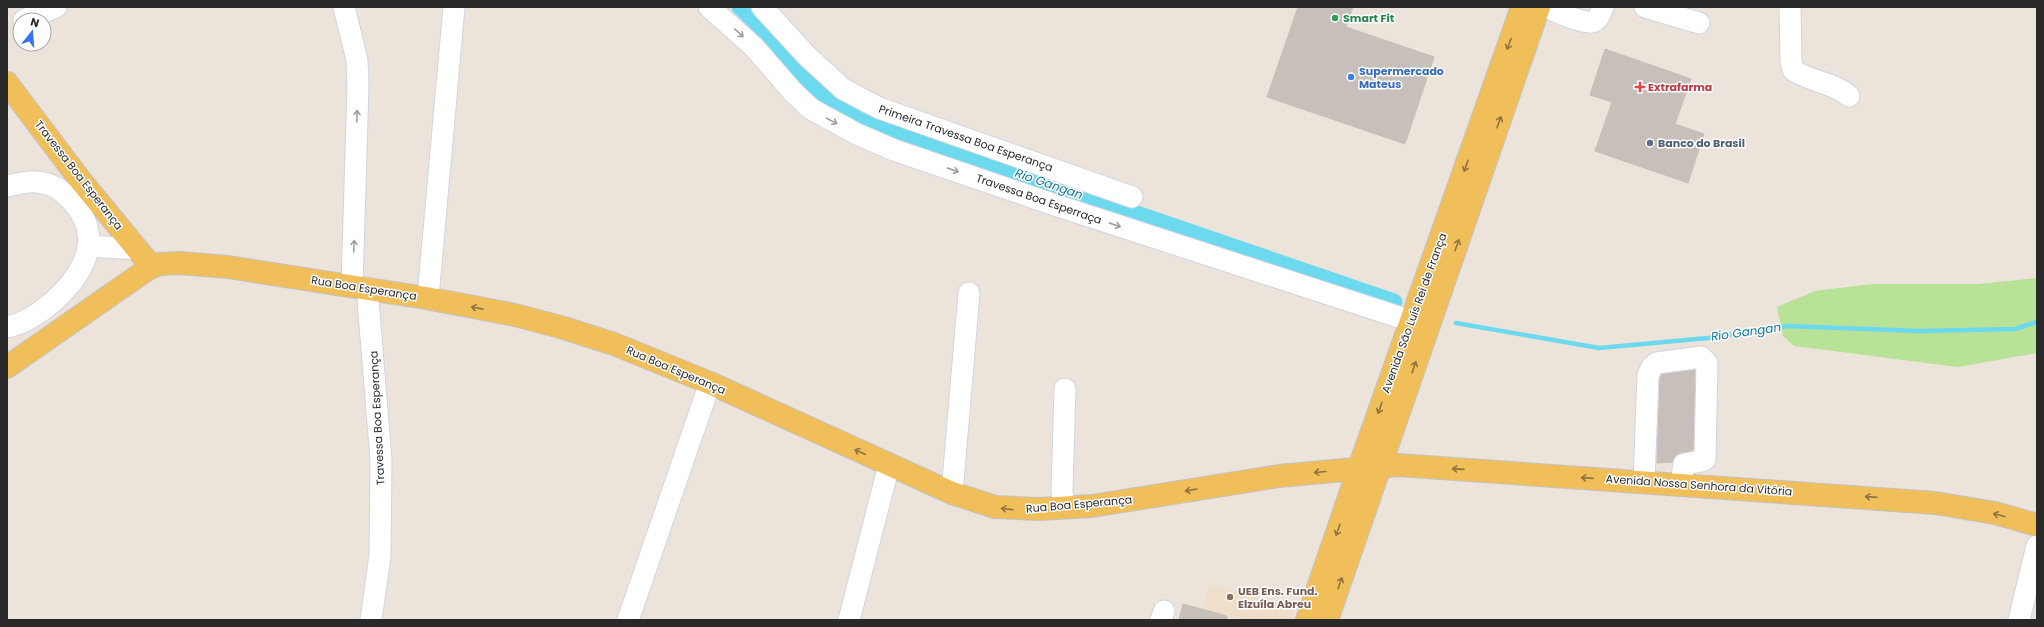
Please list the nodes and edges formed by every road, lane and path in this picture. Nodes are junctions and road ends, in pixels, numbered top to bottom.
1 (56, 7) edge
2 (344, 7) edge
3 (454, 7) edge
4 (709, 7) edge
5 (762, 7) edge
6 (1522, 7) edge
7 (1539, 7) edge
8 (1544, 7) edge
9 (1603, 7) edge
10 (1645, 7) edge
11 (1790, 7) edge
12 (44, 12) edge
13 (1699, 23) dead end
14 (7, 83) edge
15 (1849, 96) dead end
16 (7, 186) edge
17 (1132, 197) dead end
18 (88, 246) junction
19 (138, 249) junction
20 (152, 267) junction
21 (360, 287) junction
22 (969, 293) dead end
23 (426, 298) junction
24 (1411, 321) junction
25 (7, 327) edge
26 (7, 366) edge
27 (710, 383) junction
28 (1065, 389) dead end
29 (889, 466) junction
30 (1369, 467) junction
31 (1644, 482) junction
32 (1681, 484) junction
33 (952, 493) junction
34 (1063, 508) junction
35 (2037, 525) edge
36 (2037, 546) edge
37 (371, 620) edge
38 (628, 620) edge
39 (849, 620) edge
40 (1307, 620) edge
41 (1327, 620) edge
42 (2019, 620) edge

1 - 12 street
21 -> 2 street, Travessa Boa Esperança
3 - 23 street
4 -> 24 street, Travessa Boa Esperraça
5 - 17 street, Primeira Travessa Boa Esperança
6 -> 24 main road, Avenida São Luís Rei de França
30 -> 7 main road, Avenida São Luís Rei de França
8 - 9 street
10 - 13 street
11 - 15 street
14 - 19 main road, Travessa Boa Esperança
16 - 18 street
18 - 19 street
18 - 25 street
19 - 20 main road, Travessa Boa Esperança
20 - 21 main road, Rua Boa Esperança
20 - 26 main road, Rua Boa Esperança
21 - 23 main road, Rua Boa Esperança
21 - 37 street, Travessa Boa Esperança
22 - 33 street
27 -> 23 main road, Rua Boa Esperança
24 -> 30 main road, Avenida São Luís Rei de França
29 -> 27 main road, Rua Boa Esperança
27 - 38 street
28 - 34 street
29 - 33 main road, Rua Boa Esperança
29 - 39 street
31 -> 30 main road, Avenida Nossa Senhora da Vitória
30 -> 34 main road, Rua Boa Esperança
30 -> 40 main road, Avenida São Luís Rei de França
41 -> 30 main road, Avenida São Luís Rei de França
31 - 32 main road, Avenida Nossa Senhora da Vitória
31 - 32 street
35 -> 32 main road, Avenida Nossa Senhora da Vitória
34 -> 33 main road, Rua Boa Esperança
36 - 42 street

